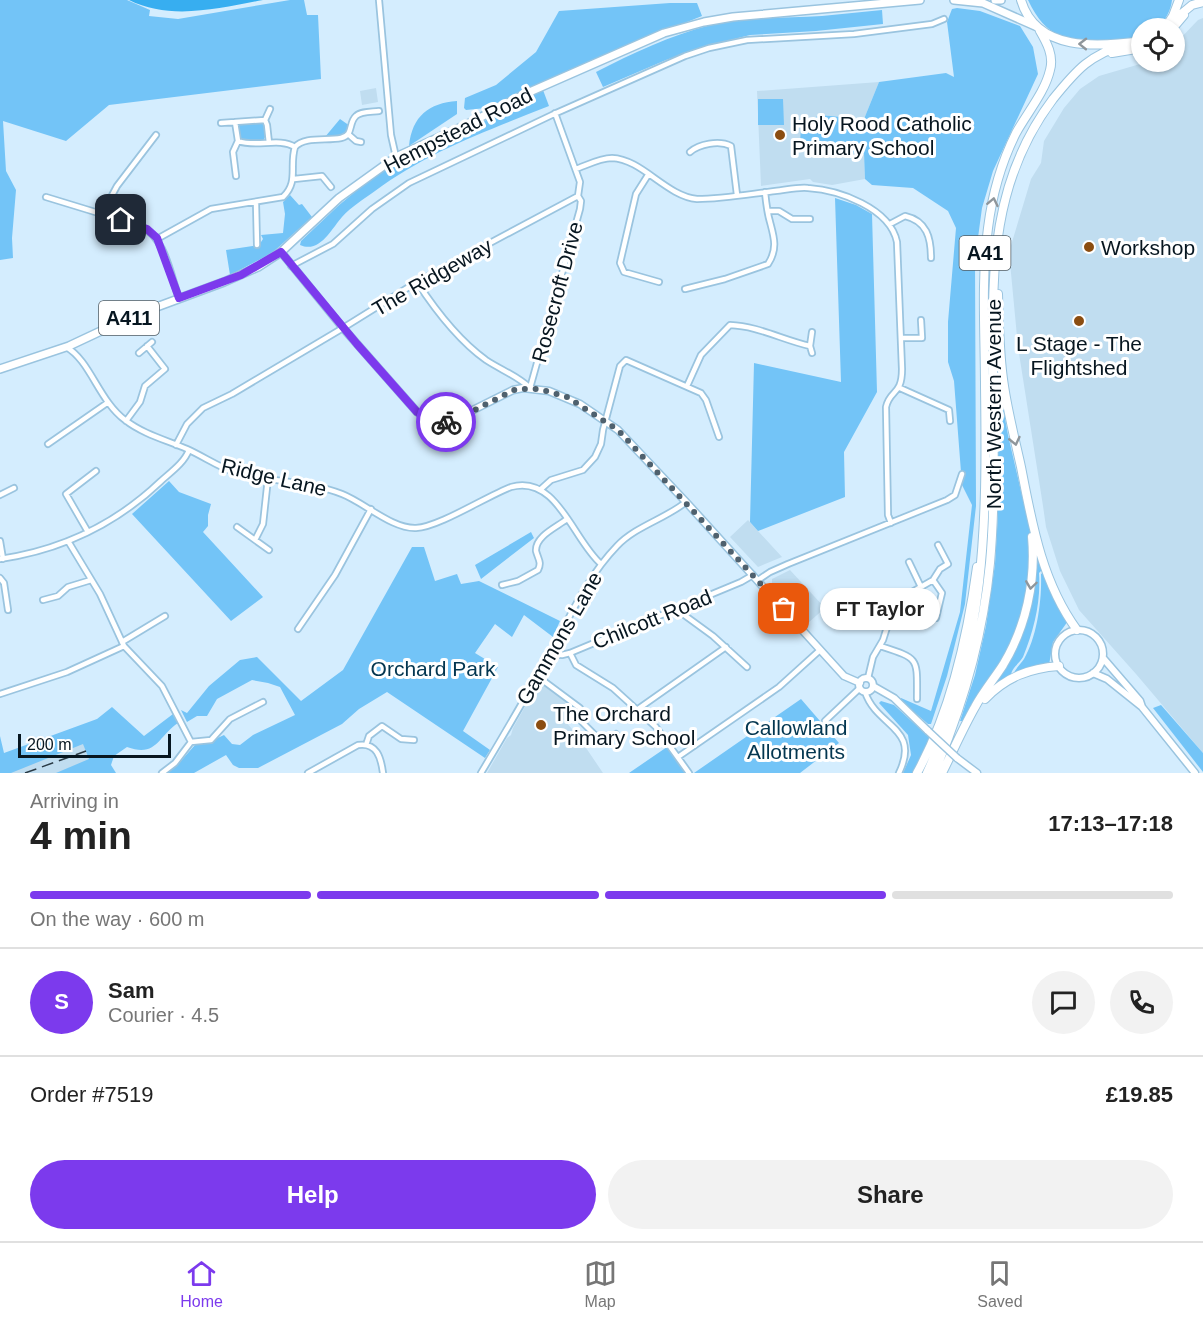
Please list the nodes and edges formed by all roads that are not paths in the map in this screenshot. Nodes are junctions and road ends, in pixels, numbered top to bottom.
1 (380, 0) edge
2 (918, 0) edge
3 (954, 0) edge
4 (993, 0) edge
5 (1001, 0) edge
6 (1021, 0) edge
7 (1179, 0) edge
8 (983, 3) junction
9 (1202, 3) edge
10 (1173, 18) edge
11 (1180, 18) edge
12 (944, 19) dead end
13 (1038, 28) junction
14 (1131, 42) edge
15 (1127, 43) junction
16 (1131, 49) edge
17 (1053, 100) junction
18 (270, 109) dead end
19 (379, 111) dead end
20 (555, 113) junction
21 (264, 120) junction
22 (235, 122) junction
23 (220, 123) dead end
24 (348, 134) junction
25 (156, 135) dead end
26 (238, 141) junction
27 (361, 142) dead end
28 (269, 143) junction
29 (295, 147) junction
30 (690, 152) dead end
31 (396, 157) junction
32 (576, 169) junction
33 (648, 175) junction
34 (236, 176) dead end
35 (294, 179) junction
36 (331, 187) dead end
37 (765, 192) junction
38 (737, 195) junction
39 (578, 196) junction
40 (46, 197) dead end
41 (256, 202) junction
42 (768, 211) junction
43 (102, 214) junction
44 (810, 219) dead end
45 (890, 224) junction
46 (998, 237) junction
47 (157, 238) junction
48 (257, 245) dead end
49 (281, 252) junction
50 (931, 258) dead end
51 (291, 266) junction
52 (417, 282) junction
53 (659, 282) dead end
54 (685, 289) dead end
55 (179, 298) junction
56 (921, 320) dead end
57 (343, 328) junction
58 (812, 332) dead end
59 (901, 338) junction
60 (82, 341) junction
61 (152, 342) dead end
62 (147, 346) junction
63 (810, 346) junction
64 (66, 347) junction
65 (139, 353) dead end
66 (812, 353) dead end
67 (79, 355) junction
68 (0, 369) edge
69 (165, 369) junction
70 (170, 375) dead end
71 (687, 386) junction
72 (530, 388) junction
73 (900, 388) junction
74 (107, 403) junction
75 (126, 421) junction
76 (606, 421) junction
77 (950, 421) dead end
78 (719, 437) dead end
79 (48, 444) dead end
80 (176, 445) junction
81 (189, 450) junction
82 (96, 471) dead end
83 (962, 474) dead end
84 (268, 478) junction
85 (14, 489) dead end
86 (541, 489) junction
87 (986, 491) junction
88 (0, 495) edge
89 (686, 502) junction
90 (1028, 506) junction
91 (371, 509) junction
92 (567, 519) junction
93 (891, 523) junction
94 (237, 527) dead end
95 (88, 532) junction
96 (255, 540) junction
97 (0, 541) edge
98 (68, 541) junction
99 (938, 545) dead end
100 (269, 550) dead end
101 (2, 559) edge
102 (909, 562) dead end
103 (601, 564) junction
104 (0, 578) edge
105 (756, 578) junction
106 (91, 579) junction
107 (933, 580) junction
108 (502, 585) dead end
109 (921, 587) junction
110 (43, 600) dead end
111 (860, 601) dead end
112 (676, 609) junction
113 (8, 610) dead end
114 (165, 616) dead end
115 (890, 617) junction
116 (936, 618) dead end
117 (298, 629) dead end
118 (1077, 630) junction
119 (123, 644) junction
120 (880, 646) junction
121 (726, 647) junction
122 (820, 650) junction
123 (570, 653) junction
124 (549, 654) junction
125 (1102, 658) junction
126 (1059, 666) junction
127 (747, 668) dead end
128 (1094, 673) junction
129 (537, 676) junction
130 (868, 678) junction
131 (873, 686) junction
132 (862, 688) junction
133 (0, 694) edge
134 (918, 699) dead end
135 (263, 702) dead end
136 (1142, 707) junction
137 (638, 709) junction
138 (825, 721) dead end
139 (966, 724) junction
140 (616, 734) dead end
141 (414, 740) dead end
142 (191, 742) junction
143 (366, 745) junction
144 (678, 757) junction
145 (162, 773) edge
146 (308, 773) edge
147 (383, 773) edge
148 (481, 773) edge
149 (689, 773) edge
150 (899, 773) edge
151 (917, 773) edge
152 (927, 773) edge
153 (934, 773) edge
154 (942, 773) edge
155 (976, 773) edge
156 (1193, 773) edge

1 - 31 street
2 - 31 main road, Hempstead Road / A411
3 - 8 main road
4 - 5 main road
4 - 8 main road
6 - 13 highway, North Western Avenue
7 - 10 highway
8 - 13 main road
9 - 11 highway
12 - 20 street, Hempstead Road
15 -> 13 highway
87 -> 13 highway, North Western Avenue / A41
14 - 15 highway
15 - 17 highway, North Western Avenue / A41
16 - 17 highway
17 - 46 highway, North Western Avenue / A41
18 - 21 street
19 - 24 street
20 - 32 street, Rosecroft Drive
20 - 51 street, Hempstead Road
21 - 22 street
21 - 28 street
22 - 23 street
22 - 26 street
24 - 27 street
24 - 29 street
25 - 43 street
26 - 28 street
26 - 34 street
28 - 29 street
29 - 35 street
30 - 38 street
31 - 49 main road, Hempstead Road / A411
32 - 33 street
32 - 39 street, Rosecroft Drive
33 - 38 street
33 - 53 street
35 - 36 street
35 - 41 street
37 - 38 street
37 - 42 street
37 - 45 street
39 - 52 street, The Ridgeway
39 - 72 street, Rosecroft Drive
40 - 43 street
41 - 47 street
41 - 48 street
42 - 44 street
42 - 54 street
43 - 47 street
45 - 50 street
45 - 59 street
46 -> 90 highway
46 - 153 highway, North Western Avenue / A41
47 - 55 street
49 - 51 street
49 - 55 main road, Hempstead Road / A411
51 - 57 street
52 - 57 street, The Ridgeway
52 - 72 street
55 - 60 main road, Hempstead Road / A411
56 - 59 street
57 - 72 street
57 - 80 street, The Ridgeway
58 - 63 street
59 - 73 street
60 - 64 main road, Hempstead Road / A411
60 - 67 street
61 - 62 street
62 - 65 street
62 - 69 street
63 - 66 street
63 - 71 street
64 - 67 street, Ridge Lane
64 - 68 main road, Hempstead Road / A411
67 - 74 street, Ridge Lane
69 - 70 street
69 - 75 street
71 - 76 street
71 - 78 street
72 - 76 street
73 - 77 street
73 - 93 street
74 - 75 street, Ridge Lane
74 - 79 street
75 - 80 street, Ridge Lane
76 - 86 street
76 - 89 street
80 - 81 street, Ridge Lane
81 - 84 street, Ridge Lane
81 - 95 street
82 - 95 street
83 - 93 street, Chilcott Road
84 - 91 street, Ridge Lane
84 - 96 street
85 - 88 street
86 - 91 street, Ridge Lane
86 - 92 street
87 - 151 highway
87 - 152 highway, North Western Avenue / A41
89 - 103 street, Gammons Lane
89 - 105 street
90 - 118 highway
90 -> 139 highway
91 - 117 street
92 - 103 street
92 - 108 street
93 - 105 street, Chilcott Road
94 - 96 street
95 - 98 street
96 - 100 street
97 - 101 street
98 - 101 street
98 - 106 street
99 - 107 street
102 - 109 street
103 - 124 street, Gammons Lane
104 - 113 street
105 - 112 street, Chilcott Road
105 - 122 street
106 - 110 street
106 - 119 street
107 - 109 street
107 - 116 street
109 - 115 street
111 - 115 street
112 - 121 street
112 - 123 street, Chilcott Road
114 - 119 street
115 - 120 street
118 - 125 street
118 - 126 street
119 - 133 street
119 - 142 street
120 - 130 street
120 - 134 street
121 - 127 street
121 - 137 street
122 - 132 street
122 - 144 street
123 - 124 street, Chilcott Road
123 - 137 street
124 - 129 street, Gammons Lane
125 - 128 street
125 - 136 street
126 - 128 street
126 - 139 highway
128 - 136 street
129 - 140 street
129 - 148 street, Gammons Lane
130 - 131 street
130 - 132 street
131 - 132 street
131 - 155 street, bridge
132 - 138 street
132 - 150 street
135 - 142 street
136 - 156 street
137 - 144 street
139 - 154 highway
141 - 143 street
142 - 145 street
143 - 146 street
143 - 147 street
144 - 149 street

